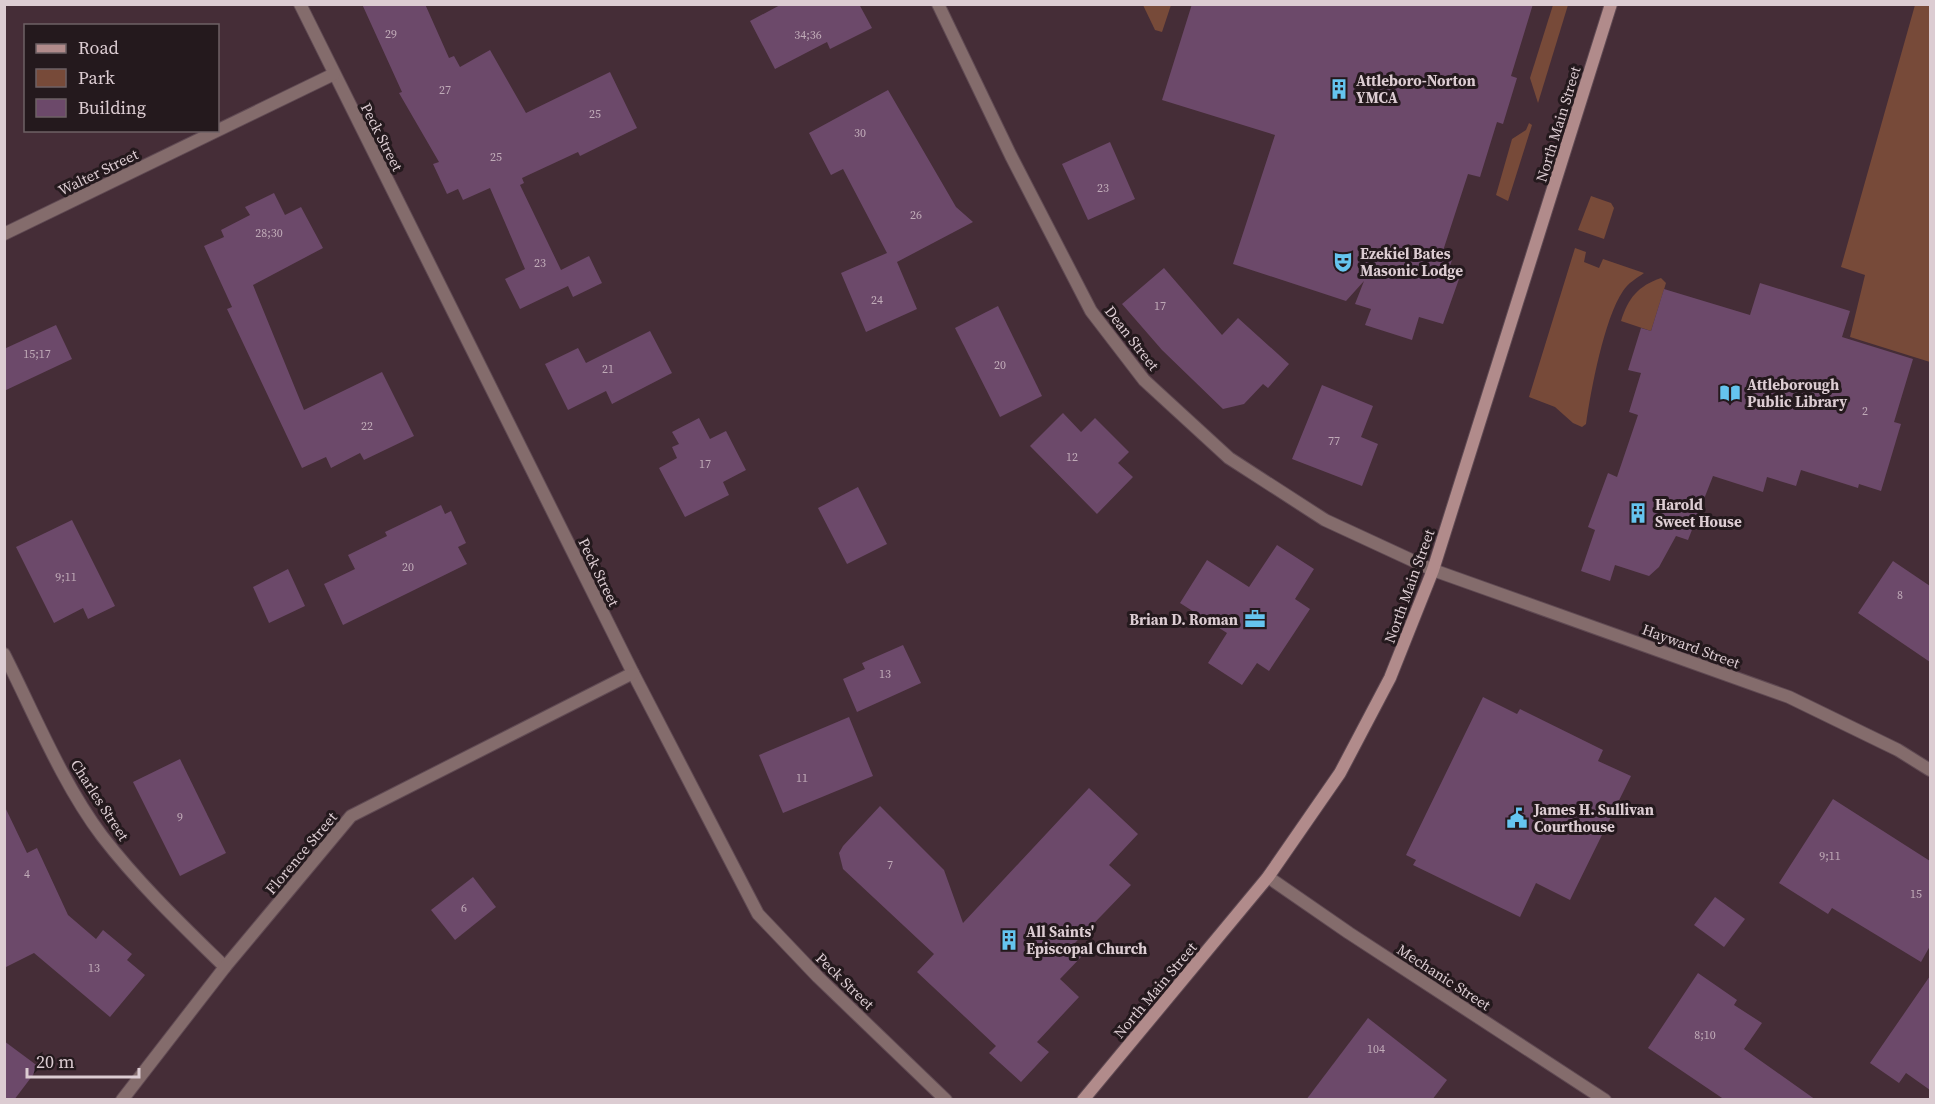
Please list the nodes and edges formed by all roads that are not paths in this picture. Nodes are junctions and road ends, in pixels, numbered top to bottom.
1 (300, 4) edge
2 (938, 4) edge
3 (1611, 4) edge
4 (334, 74) junction
5 (219, 130) edge
6 (214, 132) edge
7 (4, 234) edge
8 (1433, 570) junction
9 (4, 654) edge
10 (633, 673) junction
11 (1930, 770) edge
12 (1268, 877) junction
13 (225, 967) junction
14 (122, 1100) edge
15 (946, 1100) edge
16 (1083, 1100) edge
17 (1605, 1100) edge

1 - 4 street, Peck Street
2 - 8 street, Dean Street
3 - 8 main road, North Main Street
4 - 5 street, Walter Street
4 - 10 street, Peck Street
6 - 7 street, Walter Street
8 - 11 street, Hayward Street
8 - 12 main road, North Main Street
9 - 13 street, Charles Street
10 - 13 street, Florence Street
10 - 15 street, Peck Street
12 - 16 main road, North Main Street
12 - 17 street, Mechanic Street
13 - 14 street, Florence Street

